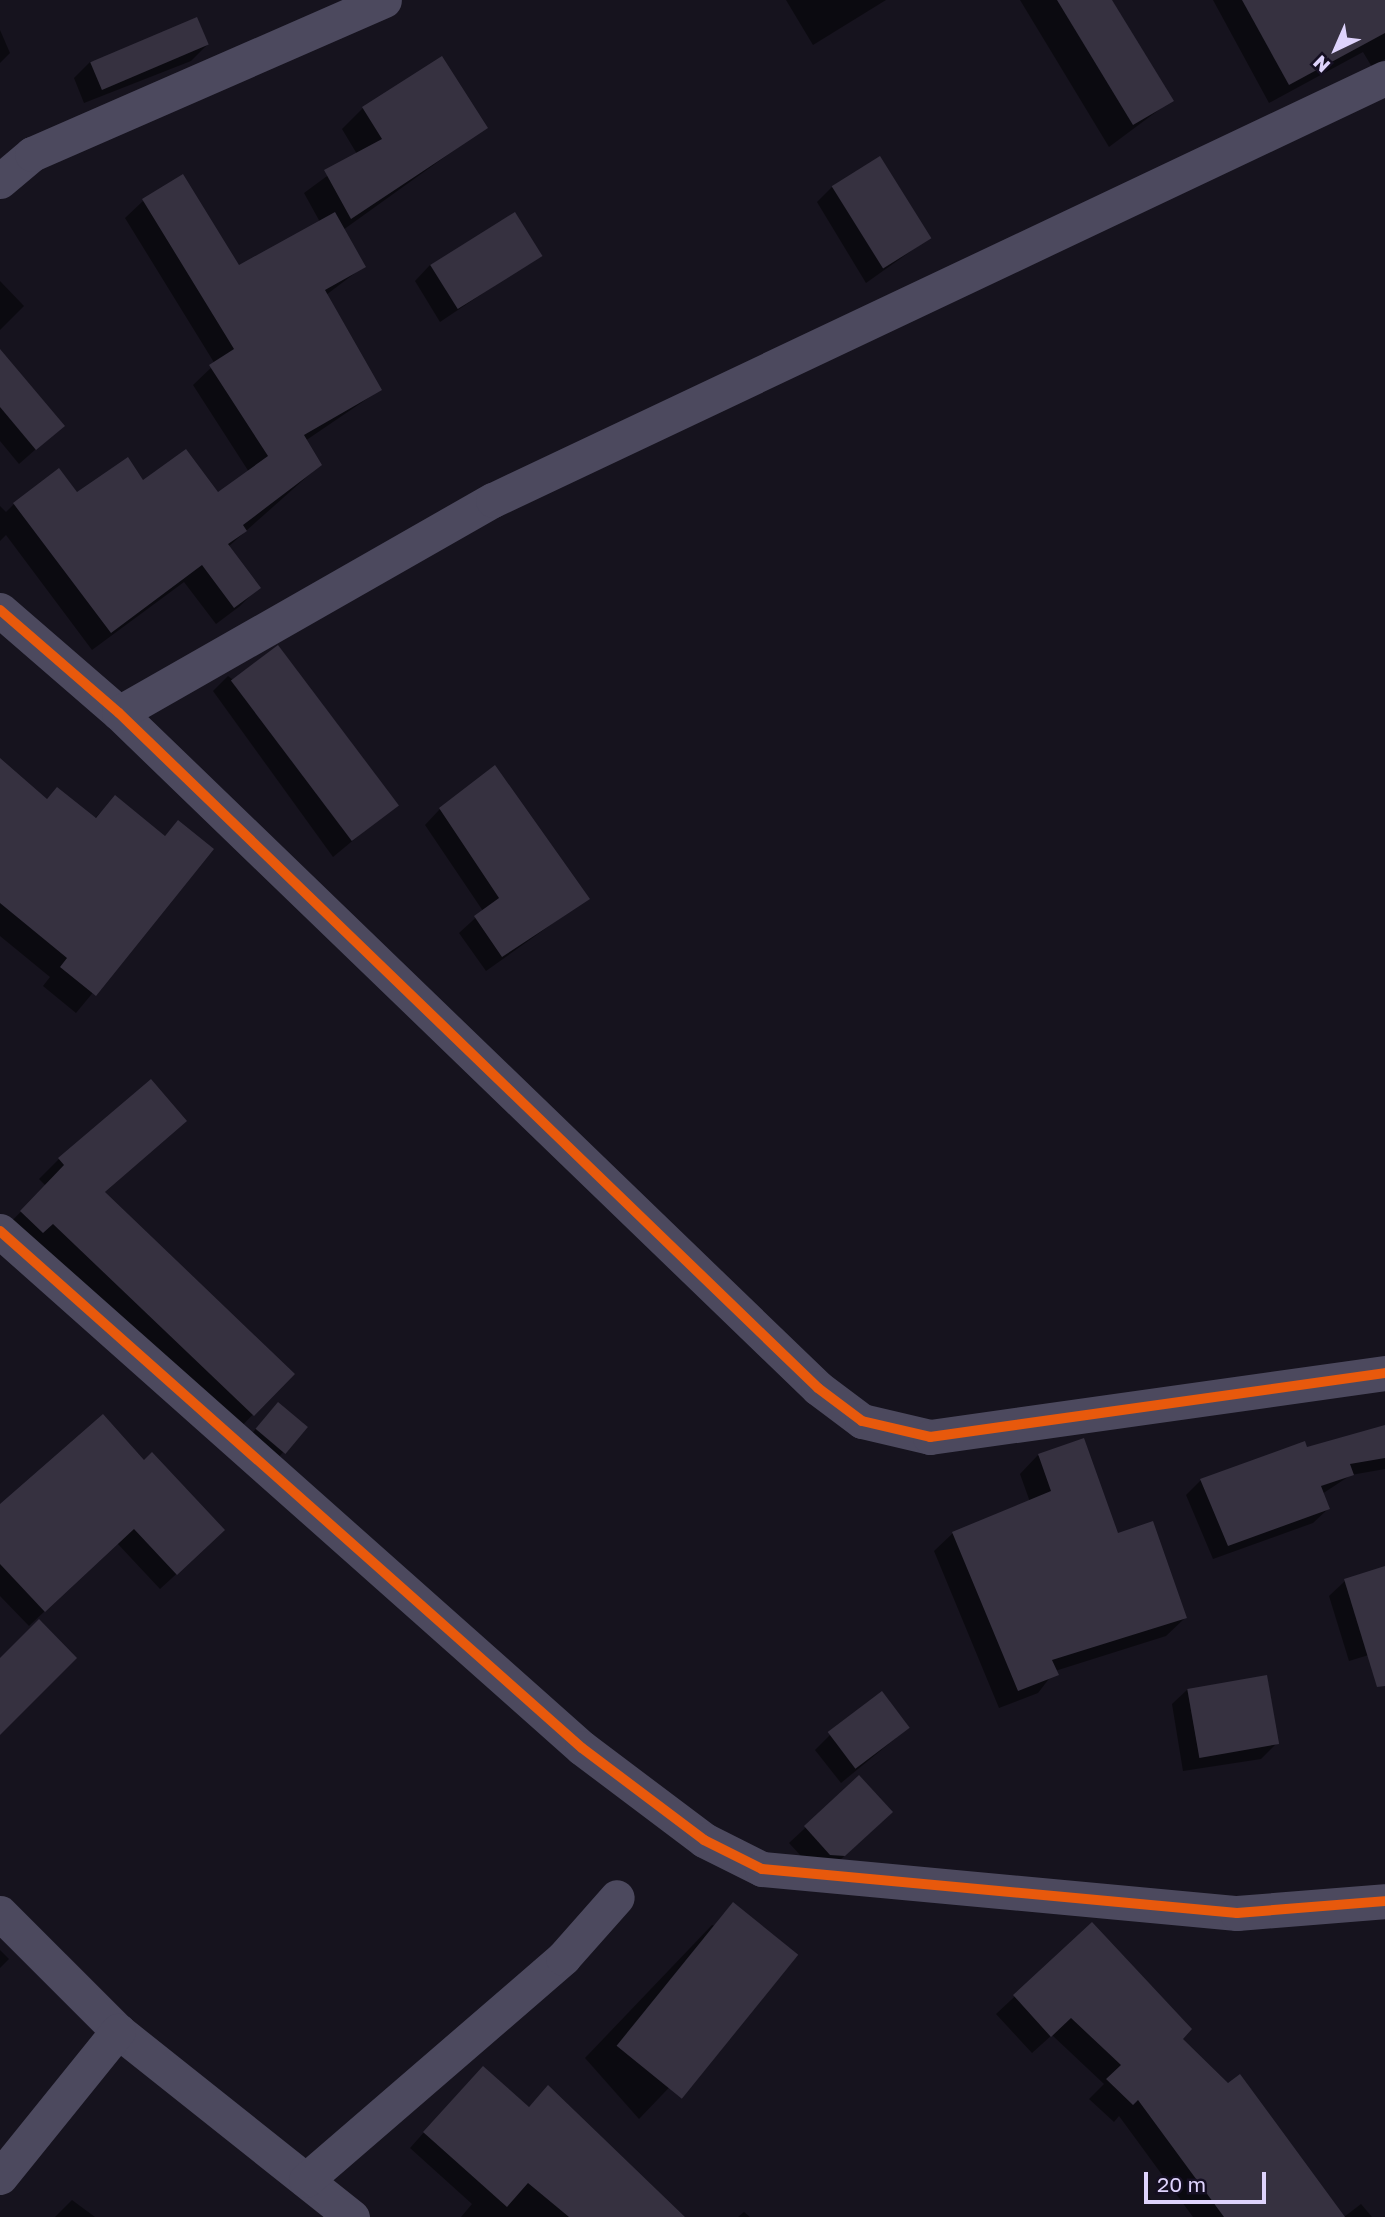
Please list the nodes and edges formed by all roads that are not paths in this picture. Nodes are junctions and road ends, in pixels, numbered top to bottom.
1 (384, 0) edge
2 (1385, 78) edge
3 (0, 181) edge
4 (0, 610) edge
5 (119, 713) junction
6 (0, 1231) edge
7 (1385, 1373) edge
8 (617, 1897) dead end
9 (1385, 1901) edge
10 (0, 1913) edge
11 (118, 2031) junction
12 (0, 2177) edge
13 (306, 2180) junction
14 (352, 2217) edge

1 - 3 street
2 - 5 street
4 - 5 street
5 - 7 street
6 - 9 street
8 - 13 street
10 - 11 street
11 - 12 street
11 - 13 street
13 - 14 street

